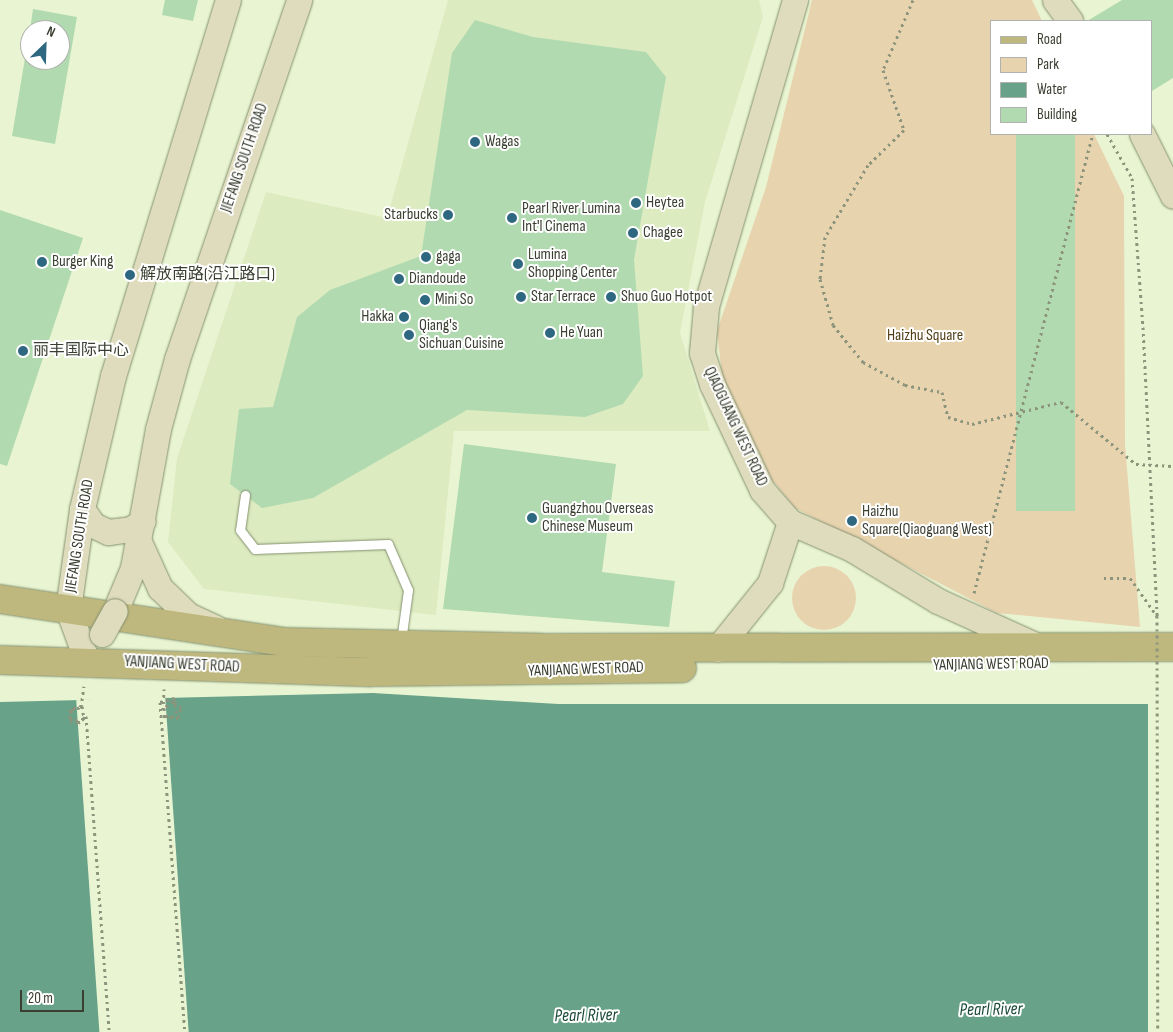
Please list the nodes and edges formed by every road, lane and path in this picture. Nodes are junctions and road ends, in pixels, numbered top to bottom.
1 (228, 0) edge
2 (299, 0) edge
3 (795, 0) edge
4 (913, 0) edge
5 (1055, 0) edge
6 (1069, 20) edge
7 (1093, 135) edge
8 (1108, 135) edge
9 (1142, 135) edge
10 (1173, 196) edge
11 (1020, 415) junction
12 (1173, 466) edge
13 (246, 495) dead end
14 (82, 509) junction
15 (790, 522) junction
16 (141, 532) junction
17 (1104, 578) dead end
18 (0, 599) edge
19 (68, 609) junction
20 (968, 616) junction
21 (1157, 616) junction
22 (249, 640) junction
23 (400, 646) junction
24 (1037, 646) junction
25 (1173, 646) edge
26 (717, 649) junction
27 (0, 660) edge
28 (87, 661) junction
29 (1173, 663) edge
30 (163, 706) dead end
31 (81, 707) junction
32 (109, 1032) edge
33 (185, 1032) edge
34 (1158, 1032) edge

1 - 14 main road, JIEFANG SOUTH ROAD
2 - 16 main road, JIEFANG SOUTH ROAD
3 - 15 main road, QIAOGUANG WEST ROAD
4 - 11 path
5 - 6 main road
7 - 11 path
8 - 21 path, bridge
9 - 10 main road
11 - 12 path
11 - 20 path
13 - 23 lane
14 - 16 main road
14 - 19 main road, JIEFANG SOUTH ROAD
15 - 20 main road, QIAOGUANG WEST ROAD
15 - 26 main road
16 - 22 main road
16 - 28 main road, JIEFANG SOUTH ROAD, bridge
17 - 21 path
18 - 19 main road, YANJIANG WEST ROAD
19 - 22 main road, YANJIANG WEST ROAD
19 - 28 main road, JIEFANG SOUTH ROAD
20 - 24 main road, QIAOGUANG WEST ROAD
21 - 34 path, bridge
22 - 23 main road, YANJIANG WEST ROAD
23 - 26 main road, YANJIANG WEST ROAD
24 - 25 main road, YANJIANG WEST ROAD
24 - 26 main road, YANJIANG WEST ROAD
27 - 28 main road, YANJIANG WEST ROAD
28 - 29 main road, YANJIANG WEST ROAD
30 - 33 path, bridge
31 - 31 path
31 - 32 path, bridge

